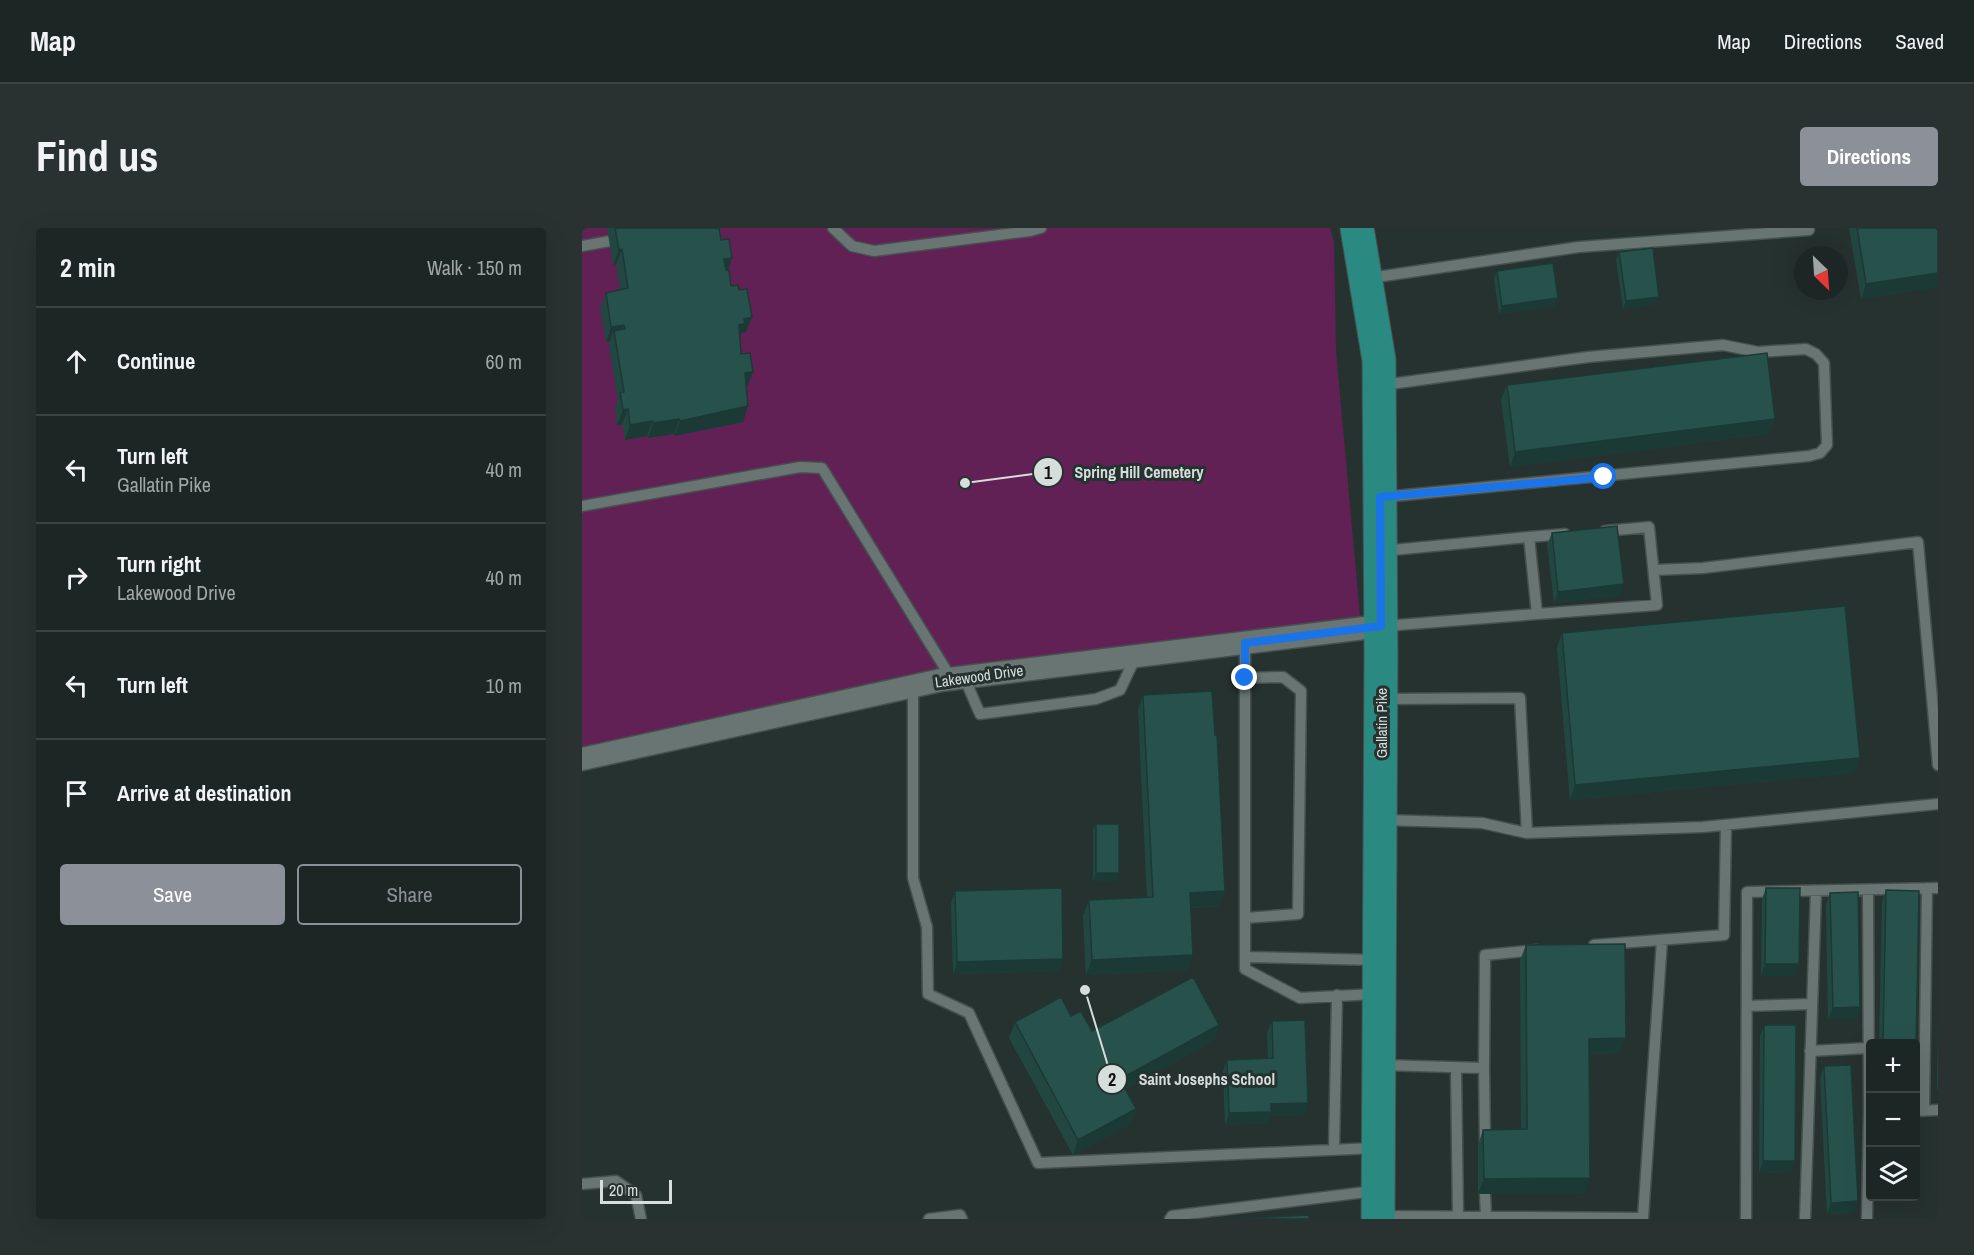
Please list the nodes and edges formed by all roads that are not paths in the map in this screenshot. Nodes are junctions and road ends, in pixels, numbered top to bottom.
1 (832, 228) edge
2 (1041, 228) edge
3 (1357, 228) edge
4 (1809, 230) dead end
5 (632, 237) edge
6 (582, 246) edge
7 (1366, 279) junction
8 (1380, 385) junction
9 (1380, 497) junction
10 (582, 506) edge
11 (1529, 537) junction
12 (1381, 551) junction
13 (1654, 570) junction
14 (1538, 614) junction
15 (1381, 626) junction
16 (1245, 643) junction
17 (1136, 656) junction
18 (957, 678) junction
19 (1245, 678) junction
20 (913, 687) junction
21 (1381, 699) junction
22 (582, 759) edge
23 (1938, 765) edge
24 (1938, 804) edge
25 (1380, 820) junction
26 (1726, 825) junction
27 (1527, 833) junction
28 (1932, 888) edge
29 (1868, 890) junction
30 (1816, 891) junction
31 (1245, 918) junction
32 (1662, 940) junction
33 (1588, 946) edge
34 (1554, 949) edge
35 (1245, 957) junction
36 (1379, 961) junction
37 (1379, 993) junction
38 (1337, 995) junction
39 (1812, 1004) junction
40 (1747, 1006) junction
41 (1868, 1039) edge
42 (1866, 1048) edge
43 (1810, 1051) junction
44 (1378, 1065) junction
45 (1456, 1068) junction
46 (1484, 1068) junction
47 (1938, 1110) edge
48 (1920, 1111) edge
49 (1485, 1145) edge
50 (1869, 1147) edge
51 (1378, 1148) junction
52 (1334, 1150) junction
53 (582, 1184) edge
54 (1485, 1194) edge
55 (1378, 1209) edge
56 (1458, 1216) junction
57 (1486, 1216) junction
58 (1645, 1218) edge
59 (641, 1219) edge
60 (928, 1219) edge
61 (962, 1219) edge
62 (1170, 1219) edge
63 (1746, 1219) edge
64 (1805, 1219) edge
65 (1867, 1219) edge

1 - 2 lane
3 - 7 main road, Gallatin Pike
4 - 7 lane
5 - 6 lane
7 - 8 main road, Gallatin Pike
8 - 9 main road, Gallatin Pike
8 - 9 lane
9 - 12 main road, Gallatin Pike
10 - 18 lane
11 - 12 lane
11 - 13 lane
11 - 14 lane
12 - 15 main road, Gallatin Pike
13 - 14 lane
13 - 23 lane
14 - 15 lane
15 - 16 street, Lakewood Drive
15 - 21 main road, Gallatin Pike
16 - 17 street, Lakewood Drive
16 - 19 lane
17 - 18 street, Lakewood Drive
17 - 18 lane
18 - 20 street, Lakewood Drive
19 - 31 lane
19 - 31 lane
20 - 22 street, Lakewood Drive
20 - 52 lane
21 - 25 main road, Gallatin Pike
21 - 27 lane
24 - 26 lane
25 - 27 lane
25 - 36 main road, Gallatin Pike
26 - 27 lane
26 - 32 lane
28 - 29 lane
28 - 48 lane
29 - 30 lane
29 - 41 lane
30 - 39 lane
30 - 40 lane
31 - 35 lane
32 - 33 lane
32 - 58 lane
34 - 46 lane
35 - 36 lane
35 - 38 lane
36 - 37 main road, Gallatin Pike
37 - 38 lane
37 - 44 main road, Gallatin Pike
38 - 52 lane
39 - 40 lane
39 - 43 lane
40 - 63 lane
42 - 43 lane
43 - 64 lane
44 - 45 lane
44 - 51 main road, Gallatin Pike
45 - 46 lane
45 - 56 lane
46 - 49 lane
47 - 48 lane
50 - 65 lane
51 - 52 lane
51 - 55 main road, Gallatin Pike
53 - 59 lane
54 - 57 lane
55 - 56 lane
55 - 62 lane
56 - 57 lane
57 - 58 lane
60 - 61 lane

